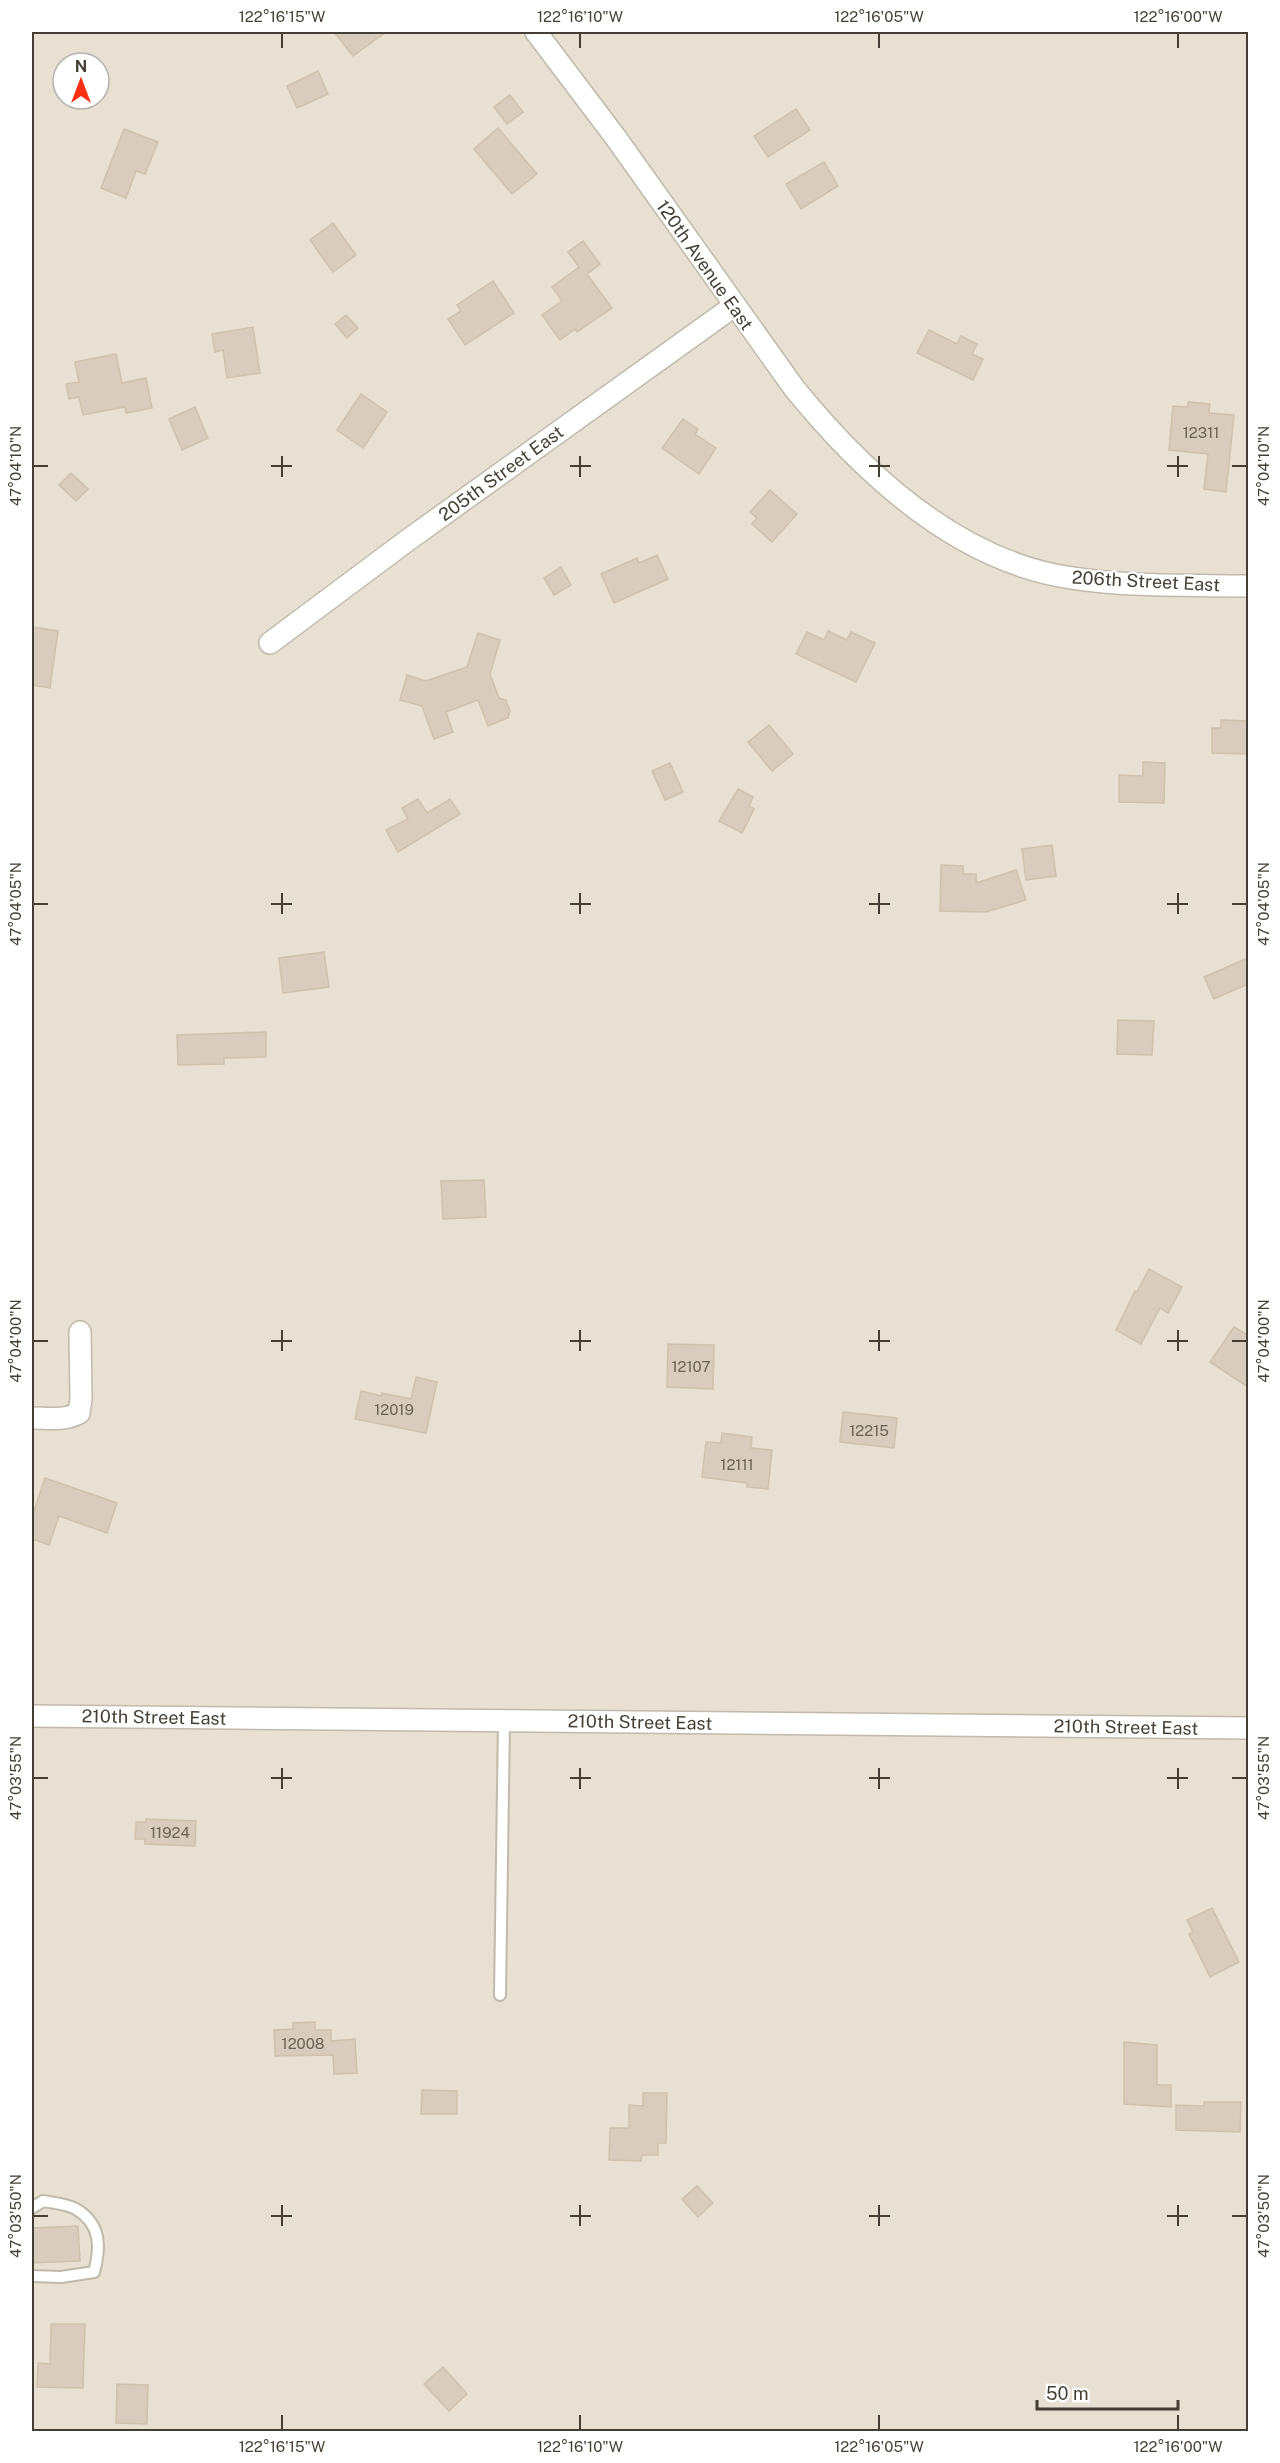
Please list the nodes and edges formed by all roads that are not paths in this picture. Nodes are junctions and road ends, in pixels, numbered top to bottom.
1 (536, 32) edge
2 (734, 306) junction
3 (887, 488) joint
4 (1248, 586) edge
5 (270, 643) dead end
6 (80, 1332) dead end
7 (32, 1418) edge
8 (32, 1716) edge
9 (504, 1721) junction
10 (1248, 1728) edge
11 (500, 1995) dead end
12 (32, 2208) edge
13 (32, 2276) edge

1 - 2 street, 120th Avenue East
2 - 3 street, 120th Avenue East
2 - 5 street, 205th Street East
3 - 4 street, 206th Street East
6 - 7 street
8 - 9 street, 210th Street East
9 - 10 street, 210th Street East
9 - 11 lane
12 - 13 lane

